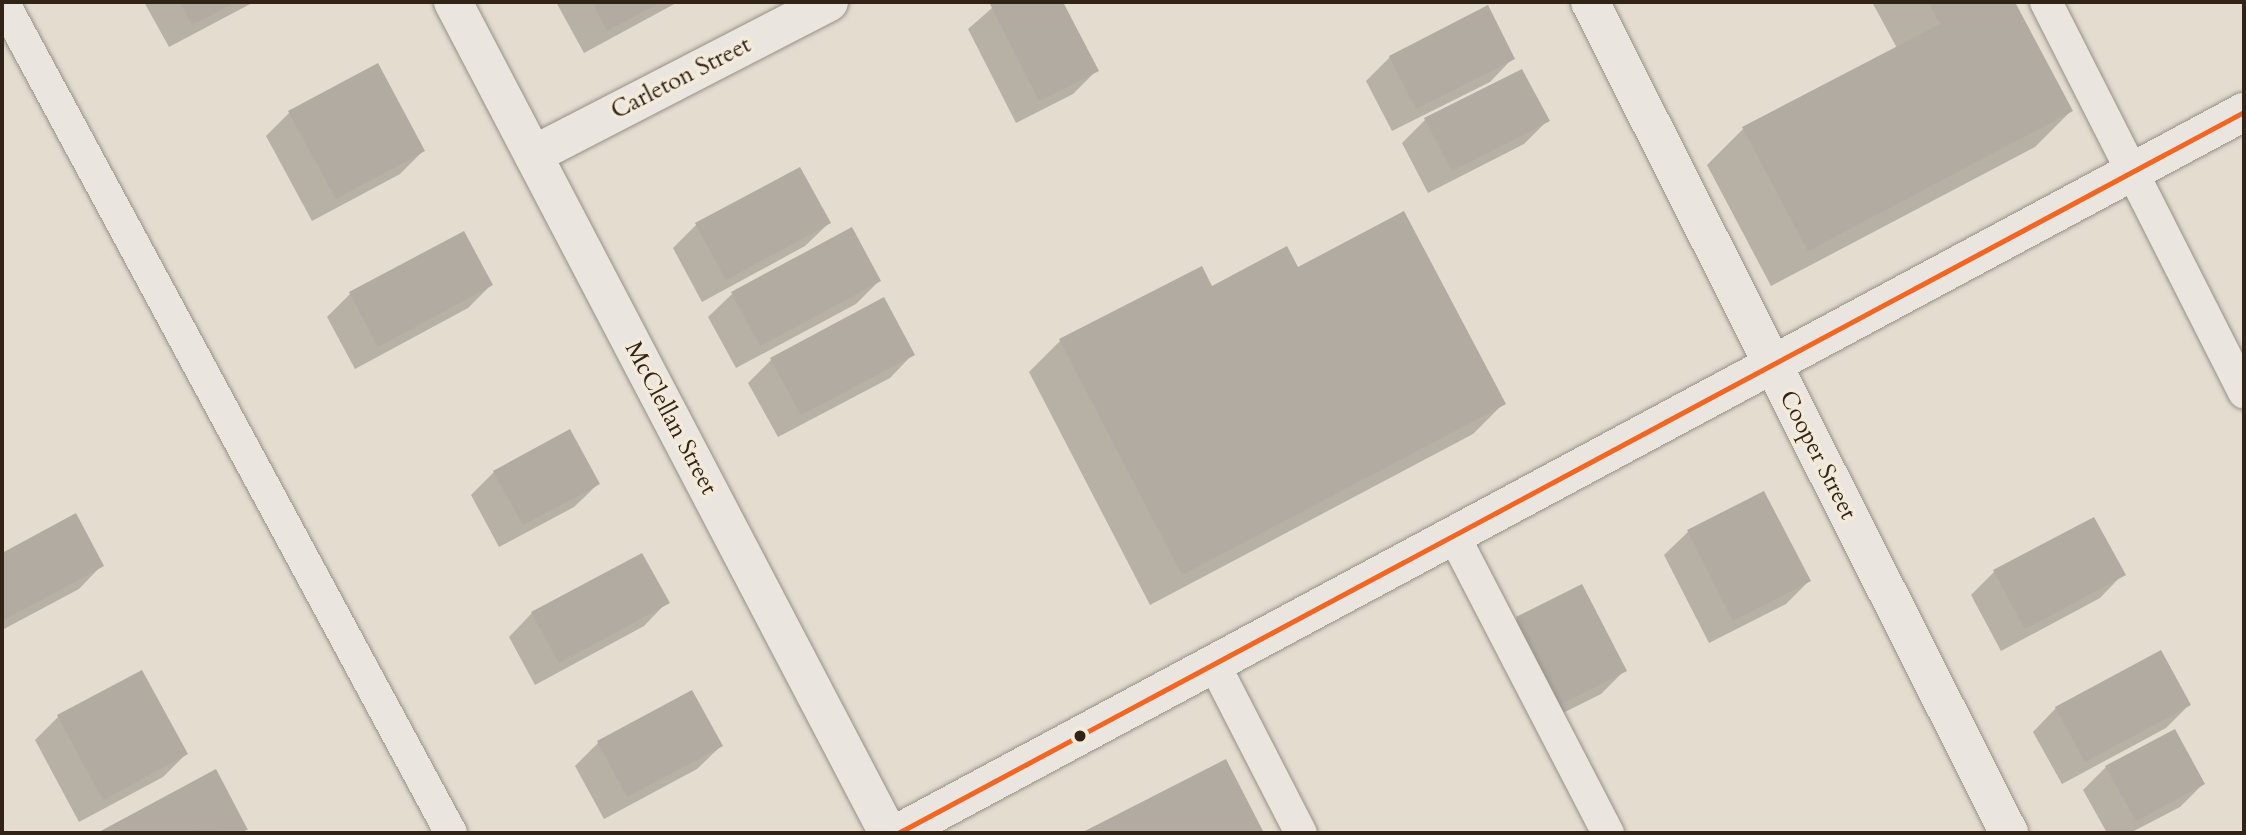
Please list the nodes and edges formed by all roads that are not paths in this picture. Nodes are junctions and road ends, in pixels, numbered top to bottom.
1 (3, 2) edge
2 (453, 2) edge
3 (829, 2) edge
4 (1590, 2) edge
5 (2046, 2) edge
6 (2244, 111) edge
7 (533, 155) junction
8 (2132, 172) junction
9 (1772, 366) junction
10 (2244, 393) edge
11 (1454, 536) junction
12 (1214, 664) junction
13 (451, 833) edge
14 (888, 833) edge
15 (898, 833) edge
16 (1301, 833) edge
17 (1608, 833) edge
18 (2009, 833) edge

1 - 13 lane
2 - 7 street, McClellan Street
3 - 7 street, Carleton Street
4 - 9 street, Cooper Street
5 - 8 lane
6 - 8 street
7 - 14 street, McClellan Street
8 - 9 street
8 - 10 lane
9 - 11 street
9 - 18 street, Cooper Street
11 - 12 street
11 - 17 lane
12 - 15 street
12 - 16 lane

